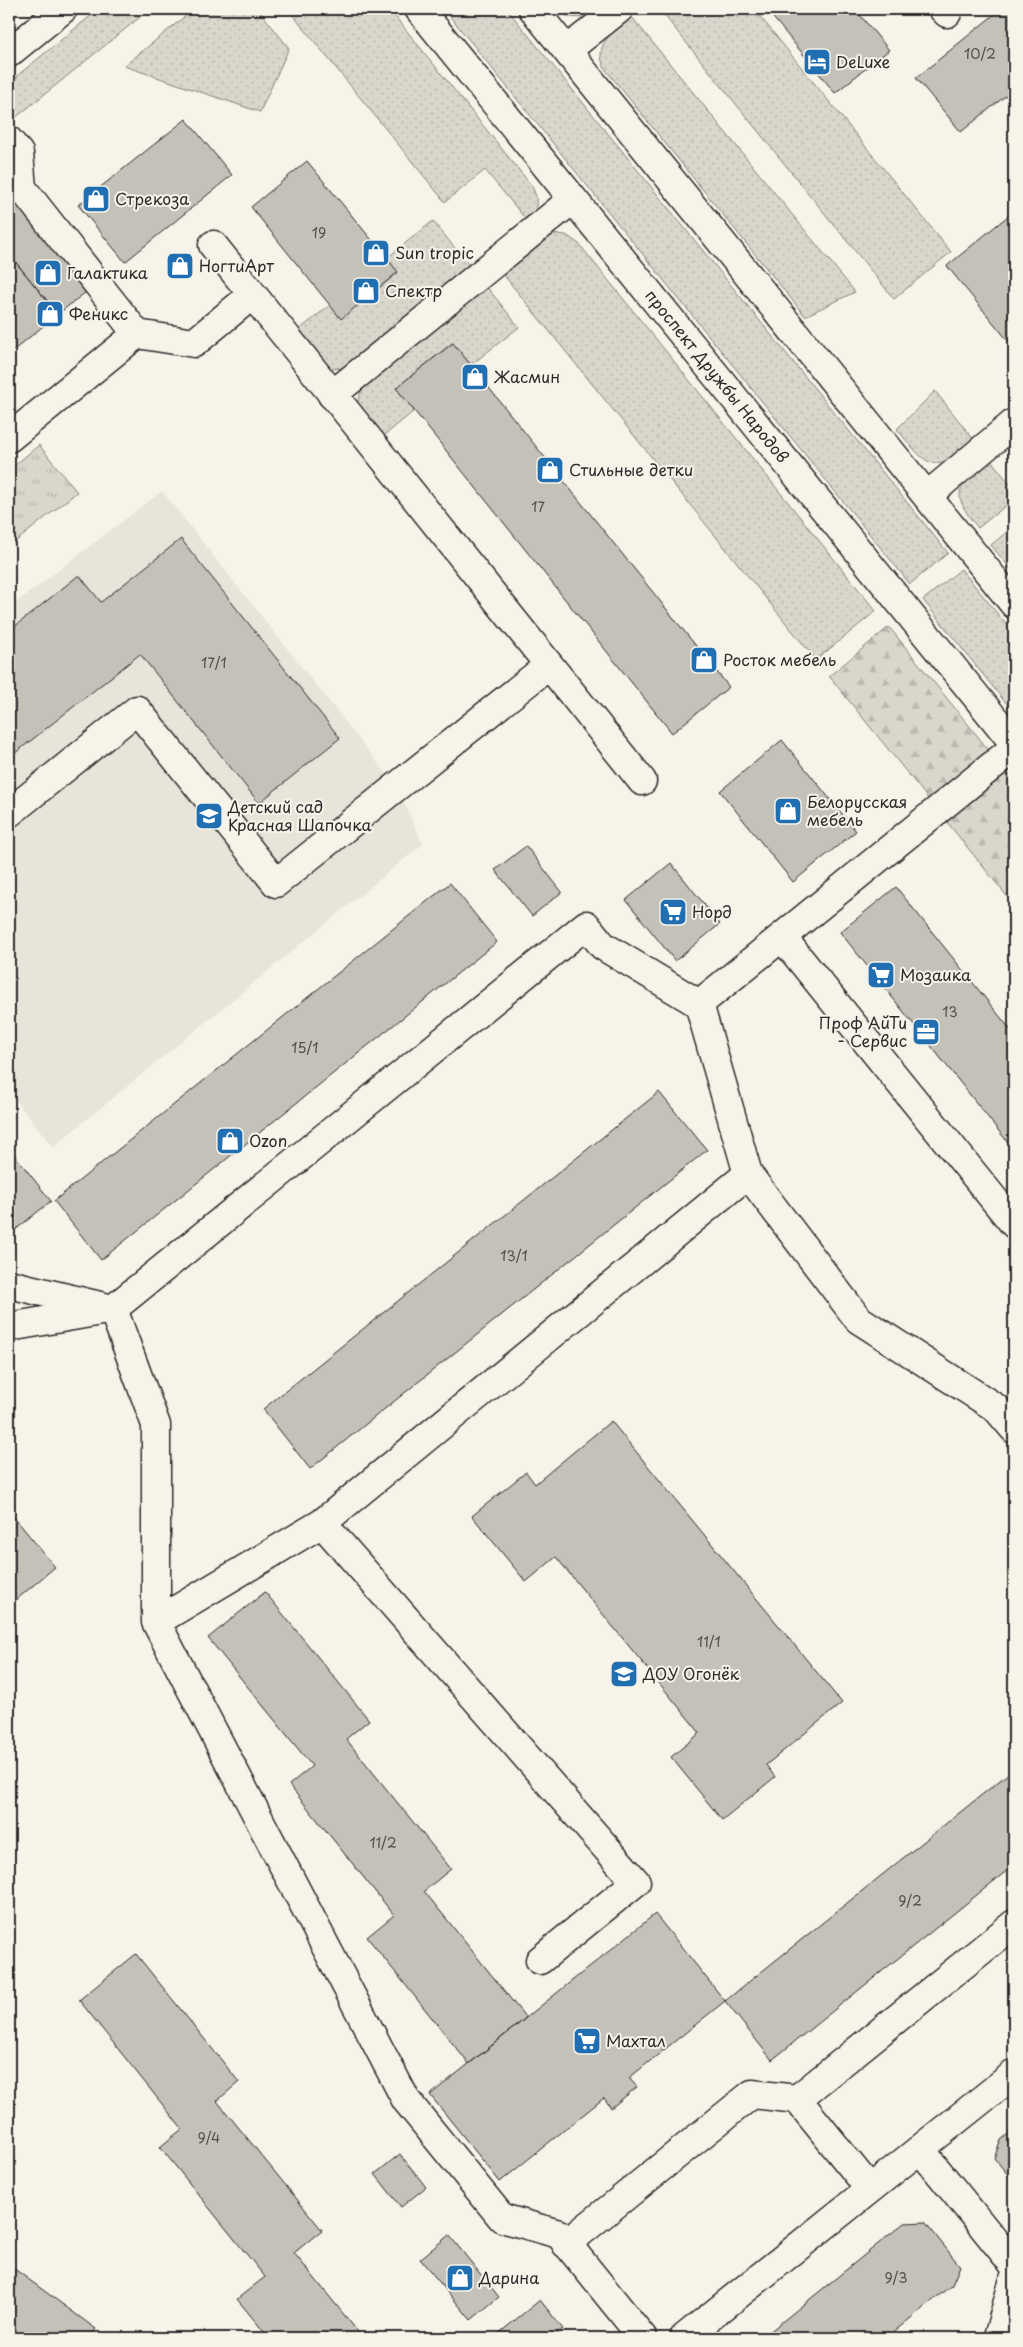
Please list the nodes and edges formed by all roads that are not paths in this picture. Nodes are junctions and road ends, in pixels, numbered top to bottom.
1 (63, 9) edge
2 (420, 9) edge
3 (533, 9) edge
4 (619, 9) edge
5 (943, 9) edge
6 (948, 9) edge
7 (567, 50) junction
8 (9, 53) edge
9 (9, 140) edge
10 (573, 199) junction
11 (213, 245) dead end
12 (252, 295) junction
13 (137, 334) junction
14 (332, 395) junction
15 (1014, 423) edge
16 (9, 438) edge
17 (927, 496) junction
18 (1014, 604) edge
19 (549, 665) junction
20 (1014, 743) edge
21 (1014, 748) edge
22 (642, 781) dead end
23 (9, 813) edge
24 (782, 937) junction
25 (699, 1004) junction
26 (748, 1174) junction
27 (1014, 1224) edge
28 (9, 1284) edge
29 (113, 1309) junction
30 (9, 1327) edge
31 (1014, 1429) edge
32 (322, 1523) junction
33 (156, 1622) junction
34 (1014, 1924) edge
35 (540, 1960) dead end
36 (1014, 2074) edge
37 (797, 2099) junction
38 (920, 2149) junction
39 (870, 2189) junction
40 (566, 2244) junction
41 (1014, 2265) edge
42 (1014, 2279) edge
43 (643, 2338) edge
44 (684, 2338) edge
45 (998, 2338) edge

1 - 8 street
2 - 10 street, проспект Дружбы Народов
3 - 7 street
4 - 7 street
5 - 6 street
7 - 17 street
9 - 13 street
10 - 14 street
10 - 20 street, проспект Дружбы Народов
11 - 12 street
12 - 13 street
12 - 14 street
13 - 16 street
14 - 19 street
15 - 17 street
17 - 18 street
19 - 22 street
19 - 23 street
21 - 24 street
24 - 25 street
24 - 27 street
25 - 26 street
25 - 29 street
26 - 31 street
26 - 32 street
28 - 29 street
29 - 30 street
29 - 33 street
32 - 33 street
32 - 35 street
33 - 40 street
34 - 37 street
36 - 38 street
37 - 39 street
37 - 40 street
38 - 39 street
38 - 41 street
39 - 44 street
40 - 43 street
42 - 45 street

